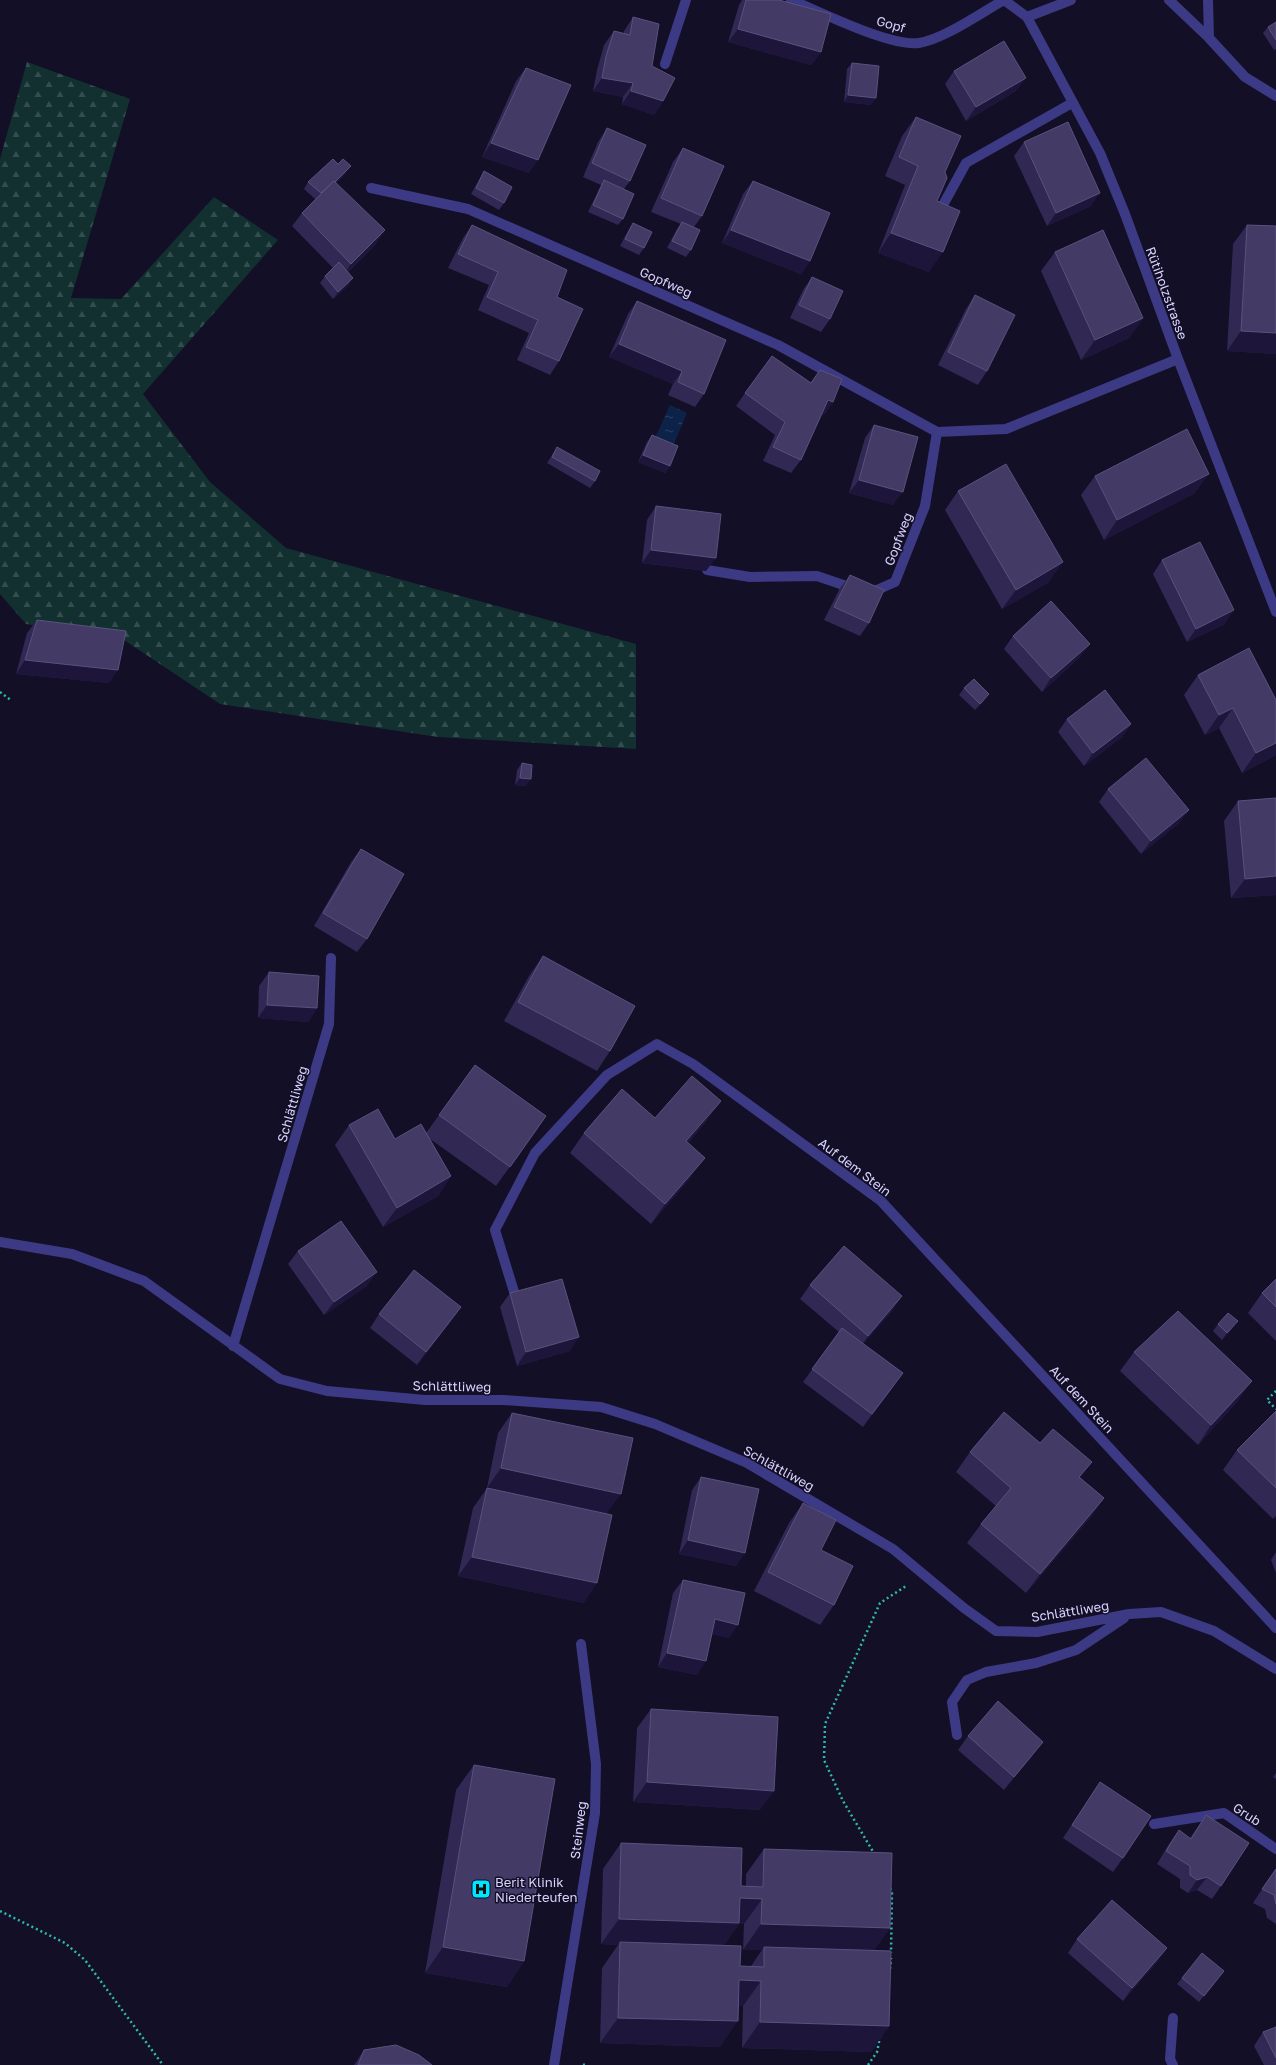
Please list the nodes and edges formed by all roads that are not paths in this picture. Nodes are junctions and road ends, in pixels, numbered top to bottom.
1 (686, 0) edge
2 (792, 0) edge
3 (1004, 0) edge
4 (1071, 0) edge
5 (1169, 0) edge
6 (1208, 0) edge
7 (1027, 18) junction
8 (1209, 38) junction
9 (665, 64) dead end
10 (1276, 96) edge
11 (1072, 103) junction
12 (371, 188) dead end
13 (936, 217) edge
14 (1178, 359) junction
15 (937, 432) junction
16 (707, 570) edge
17 (1276, 612) edge
18 (332, 958) dead end
19 (0, 1242) edge
20 (515, 1295) edge
21 (233, 1346) junction
22 (1130, 1614) junction
23 (1276, 1628) edge
24 (581, 1644) dead end
25 (1276, 1669) edge
26 (957, 1735) dead end
27 (1154, 1824) dead end
28 (1276, 1849) edge
29 (1173, 2018) dead end
30 (554, 2065) edge
31 (1173, 2065) edge

1 - 9 street
2 - 3 street, Gopf
3 - 7 street, Rütiholzstrasse
4 - 7 street
5 - 8 street
6 - 8 street
7 - 11 street, Rütiholzstrasse
8 - 10 street
11 - 13 street
11 - 14 street, Rütiholzstrasse
12 - 15 street, Gopfweg
14 - 15 street
14 - 17 street, Rütiholzstrasse
15 - 16 street, Gopfweg
18 - 21 street, Schlättliweg
19 - 21 street, Schlättliweg
20 - 23 street, Auf dem Stein
21 - 22 street, Schlättliweg
22 - 25 street, Schlättliweg
22 - 26 street
24 - 30 street, Steinweg
27 - 28 street, Grub
29 - 31 street

